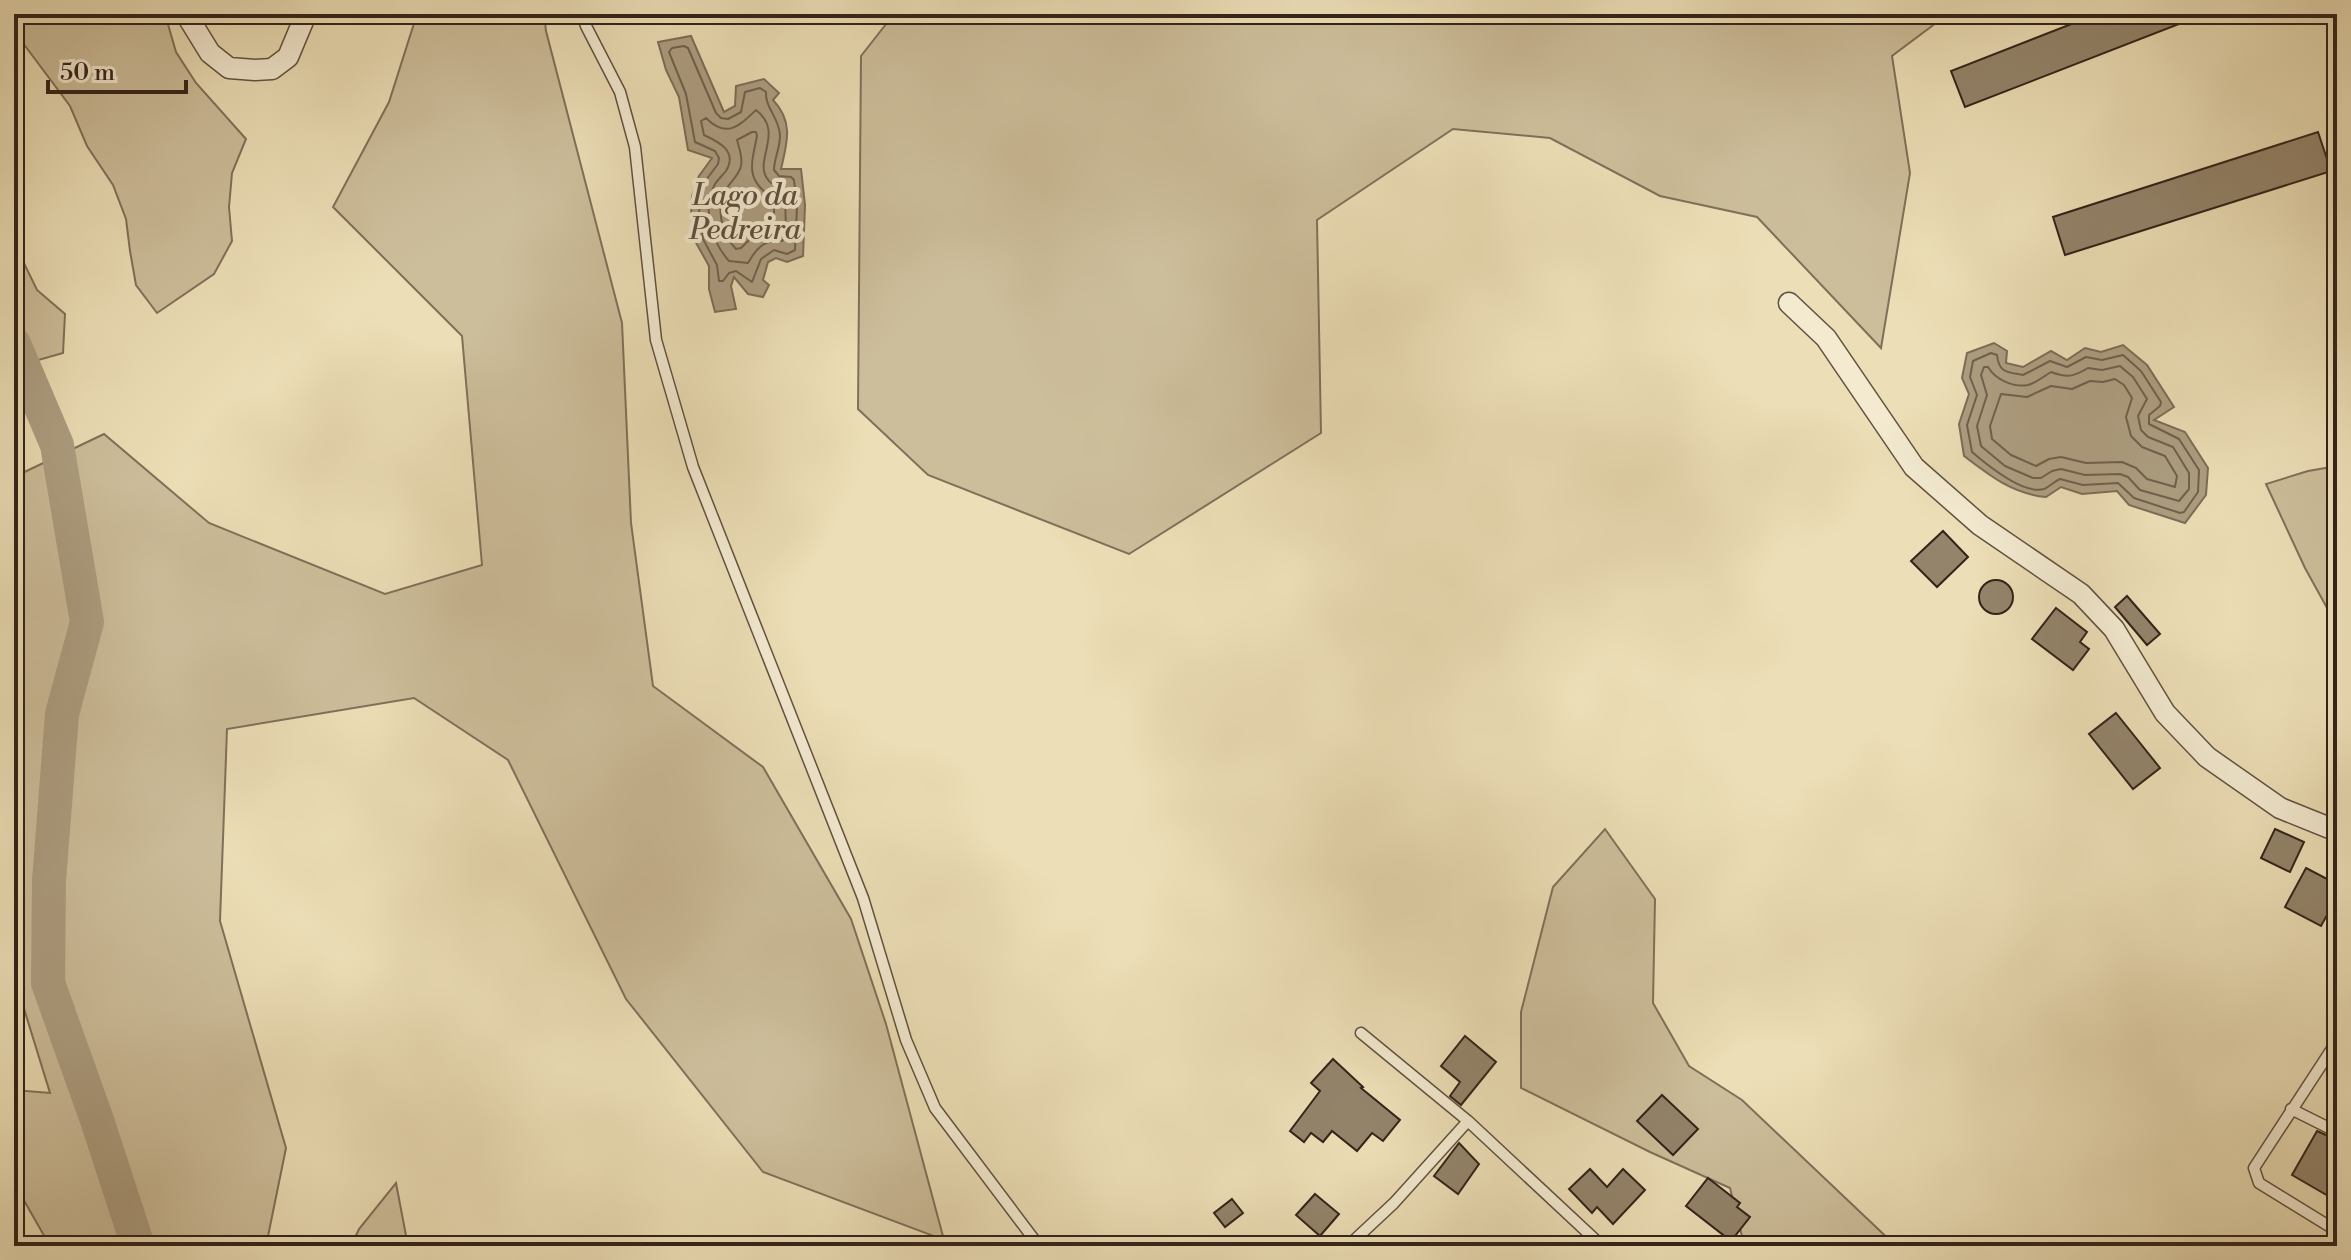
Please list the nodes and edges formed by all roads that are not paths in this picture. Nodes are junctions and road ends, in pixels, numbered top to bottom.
1 (186, 14) edge
2 (306, 14) edge
3 (582, 14) edge
4 (1789, 303) dead end
5 (2337, 831) edge
6 (1361, 1033) dead end
7 (2337, 1041) edge
8 (2291, 1109) junction
9 (1468, 1121) junction
10 (2337, 1132) edge
11 (2337, 1231) edge
12 (1039, 1246) edge
13 (1348, 1246) edge
14 (1602, 1246) edge

1 - 2 street
3 - 12 lane
4 - 5 street
6 - 9 lane
7 - 8 lane
8 - 10 lane
8 - 11 lane
9 - 13 lane
9 - 14 lane

